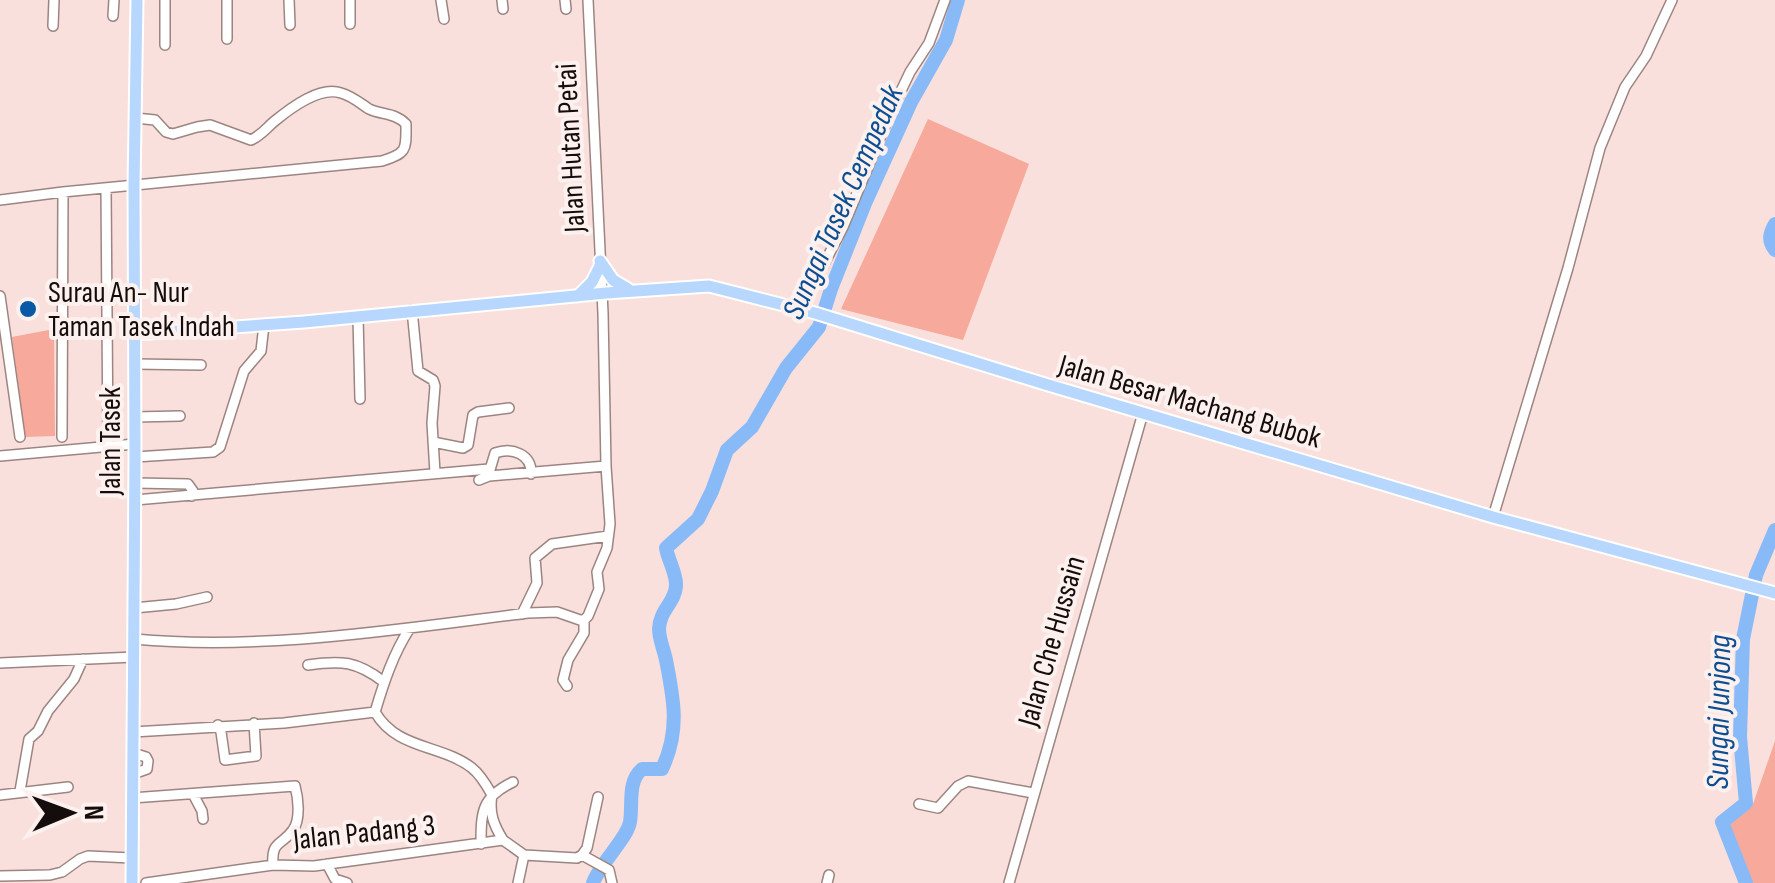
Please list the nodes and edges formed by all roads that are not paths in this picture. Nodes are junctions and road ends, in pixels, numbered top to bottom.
1 (54, 0) edge
2 (114, 0) edge
3 (137, 0) edge
4 (164, 0) edge
5 (227, 0) edge
6 (289, 0) edge
7 (350, 0) edge
8 (441, 0) edge
9 (588, 0) edge
10 (945, 0) edge
11 (1672, 0) edge
12 (113, 16) dead end
13 (444, 19) dead end
14 (350, 24) dead end
15 (290, 25) dead end
16 (54, 26) dead end
17 (227, 39) dead end
18 (165, 44) dead end
19 (136, 118) junction
20 (134, 186) junction
21 (106, 188) junction
22 (63, 192) junction
23 (0, 200) edge
24 (600, 264) junction
25 (632, 291) junction
26 (601, 293) junction
27 (0, 296) edge
28 (578, 296) junction
29 (801, 309) junction
30 (412, 310) junction
31 (358, 317) junction
32 (264, 325) junction
33 (107, 331) junction
34 (63, 332) junction
35 (135, 334) junction
36 (135, 364) junction
37 (201, 365) dead end
38 (360, 398) dead end
39 (509, 408) dead end
40 (1143, 413) junction
41 (180, 416) dead end
42 (135, 418) junction
43 (20, 437) dead end
44 (62, 437) dead end
45 (432, 442) junction
46 (108, 445) junction
47 (463, 448) junction
48 (135, 450) junction
49 (0, 456) edge
50 (606, 466) junction
51 (435, 473) junction
52 (531, 473) junction
53 (483, 474) junction
54 (135, 483) junction
55 (192, 496) junction
56 (135, 500) junction
57 (1493, 517) junction
58 (608, 536) junction
59 (1768, 591) edge
60 (208, 598) dead end
61 (134, 608) junction
62 (522, 614) junction
63 (584, 620) junction
64 (410, 628) junction
65 (134, 639) junction
66 (134, 656) junction
67 (84, 659) junction
68 (0, 663) edge
69 (308, 665) dead end
70 (384, 682) junction
71 (566, 686) dead end
72 (376, 712) junction
73 (254, 723) junction
74 (218, 725) junction
75 (133, 732) junction
76 (513, 782) dead end
77 (68, 787) dead end
78 (20, 791) junction
79 (1033, 792) junction
80 (194, 794) junction
81 (492, 794) junction
82 (0, 795) edge
83 (598, 796) dead end
84 (132, 798) junction
85 (919, 804) dead end
86 (202, 819) dead end
87 (503, 840) junction
88 (481, 844) junction
89 (524, 854) junction
90 (582, 855) junction
91 (132, 858) junction
92 (327, 864) junction
93 (272, 865) junction
94 (0, 876) edge
95 (132, 883) edge
96 (146, 883) edge
97 (347, 883) edge
98 (518, 883) edge
99 (612, 883) edge
100 (1009, 883) edge

1 - 16 street
2 - 12 street
3 - 19 main road, Jalan Tasek
4 - 18 street
5 - 17 street
6 - 15 street
7 - 14 street
8 - 13 street
9 - 24 street, Jalan Hutan Petai
10 - 29 street
11 - 57 street
19 - 20 main road, Jalan Tasek
19 - 20 street
20 - 21 street
20 - 35 main road, Jalan Tasek
21 - 22 street
21 - 33 street
22 - 23 street
22 - 34 street
24 - 25 main road
24 - 26 street, Jalan Hutan Petai
24 - 28 main road
25 - 26 main road, Jalan Besar Machang Bubok
25 - 29 main road, Jalan Besar Machang Bubok
26 - 28 main road
26 - 50 street, Jalan Hutan Petai
27 - 43 street
28 - 30 main road
29 - 40 main road, Jalan Besar Machang Bubok
30 - 31 main road
30 - 45 street
31 - 32 main road
31 - 38 street
32 - 35 main road
32 - 48 street
33 - 34 street
33 - 46 street
34 - 44 street
35 - 36 main road, Jalan Tasek
36 - 37 street
36 - 42 main road, Jalan Tasek
39 - 47 street
40 - 57 main road, Jalan Besar Machang Bubok
40 - 79 street, Jalan Che Hussain
41 - 42 street
42 - 48 main road, Jalan Tasek
45 - 47 street
45 - 51 street
46 - 48 street
46 - 49 street
47 - 53 street
48 - 54 main road, Jalan Tasek
50 - 52 street
50 - 58 street, Jalan Hutan Petai
51 - 53 street
51 - 55 street
52 - 53 street
52 - 53 street
54 - 55 street
54 - 56 main road, Jalan Tasek
55 - 56 street
56 - 61 main road, Jalan Tasek
57 - 59 main road, Jalan Besar Machang Bubok
58 - 62 street
58 - 63 street, Jalan Hutan Petai
60 - 61 street
61 - 65 main road, Jalan Tasek
62 - 63 street
62 - 64 street
63 - 71 street, Jalan Hutan Petai
64 - 65 street
64 - 70 street
65 - 66 main road, Jalan Tasek
66 - 67 street
66 - 75 main road, Jalan Tasek
67 - 68 street
67 - 78 street
69 - 70 street
70 - 72 street
72 - 73 street
72 - 81 street
73 - 74 street
73 - 74 street
74 - 75 street
75 - 84 main road, Jalan Tasek
76 - 81 street
77 - 78 street
78 - 82 street
79 - 85 street
79 - 100 street, Jalan Che Hussain
80 - 84 street
80 - 86 street
80 - 93 street
81 - 87 street
81 - 88 street
83 - 90 street
84 - 91 main road, Jalan Tasek
87 - 88 street, Jalan Padang 3
87 - 89 street
88 - 92 street, Jalan Padang 3
89 - 90 street
89 - 98 street
90 - 99 street
91 - 94 street
91 - 95 main road, Jalan Tasek
92 - 93 street, Jalan Padang 3
92 - 97 street
93 - 96 street, Jalan Padang 3

